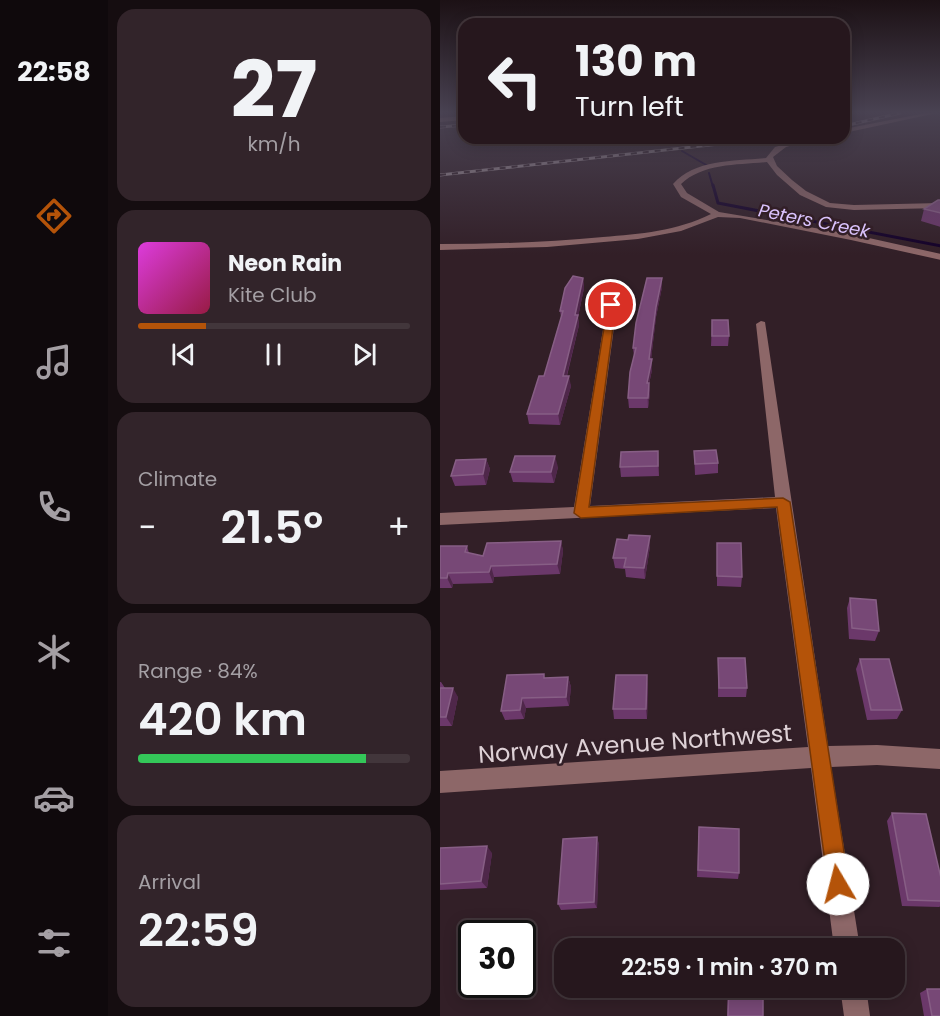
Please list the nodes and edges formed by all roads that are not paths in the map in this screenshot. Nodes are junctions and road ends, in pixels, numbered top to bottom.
1 (765, 160) edge
2 (769, 160) edge
3 (938, 207) edge
4 (717, 214) junction
5 (440, 247) edge
6 (941, 257) edge
7 (611, 305) dead end
8 (761, 324) dead end
9 (783, 502) junction
10 (581, 513) junction
11 (440, 519) edge
12 (821, 757) junction
13 (941, 759) edge
14 (440, 782) edge
15 (846, 938) edge
16 (855, 998) edge
17 (857, 1016) edge

1 - 4 street
2 - 3 street
4 - 5 street
4 - 6 street
7 - 10 street
8 - 9 street
9 - 10 street
9 - 12 street
10 - 11 street
12 - 13 street, Norway Avenue Northwest
12 - 14 street, Norway Avenue Northwest
12 - 15 street
16 - 17 street

